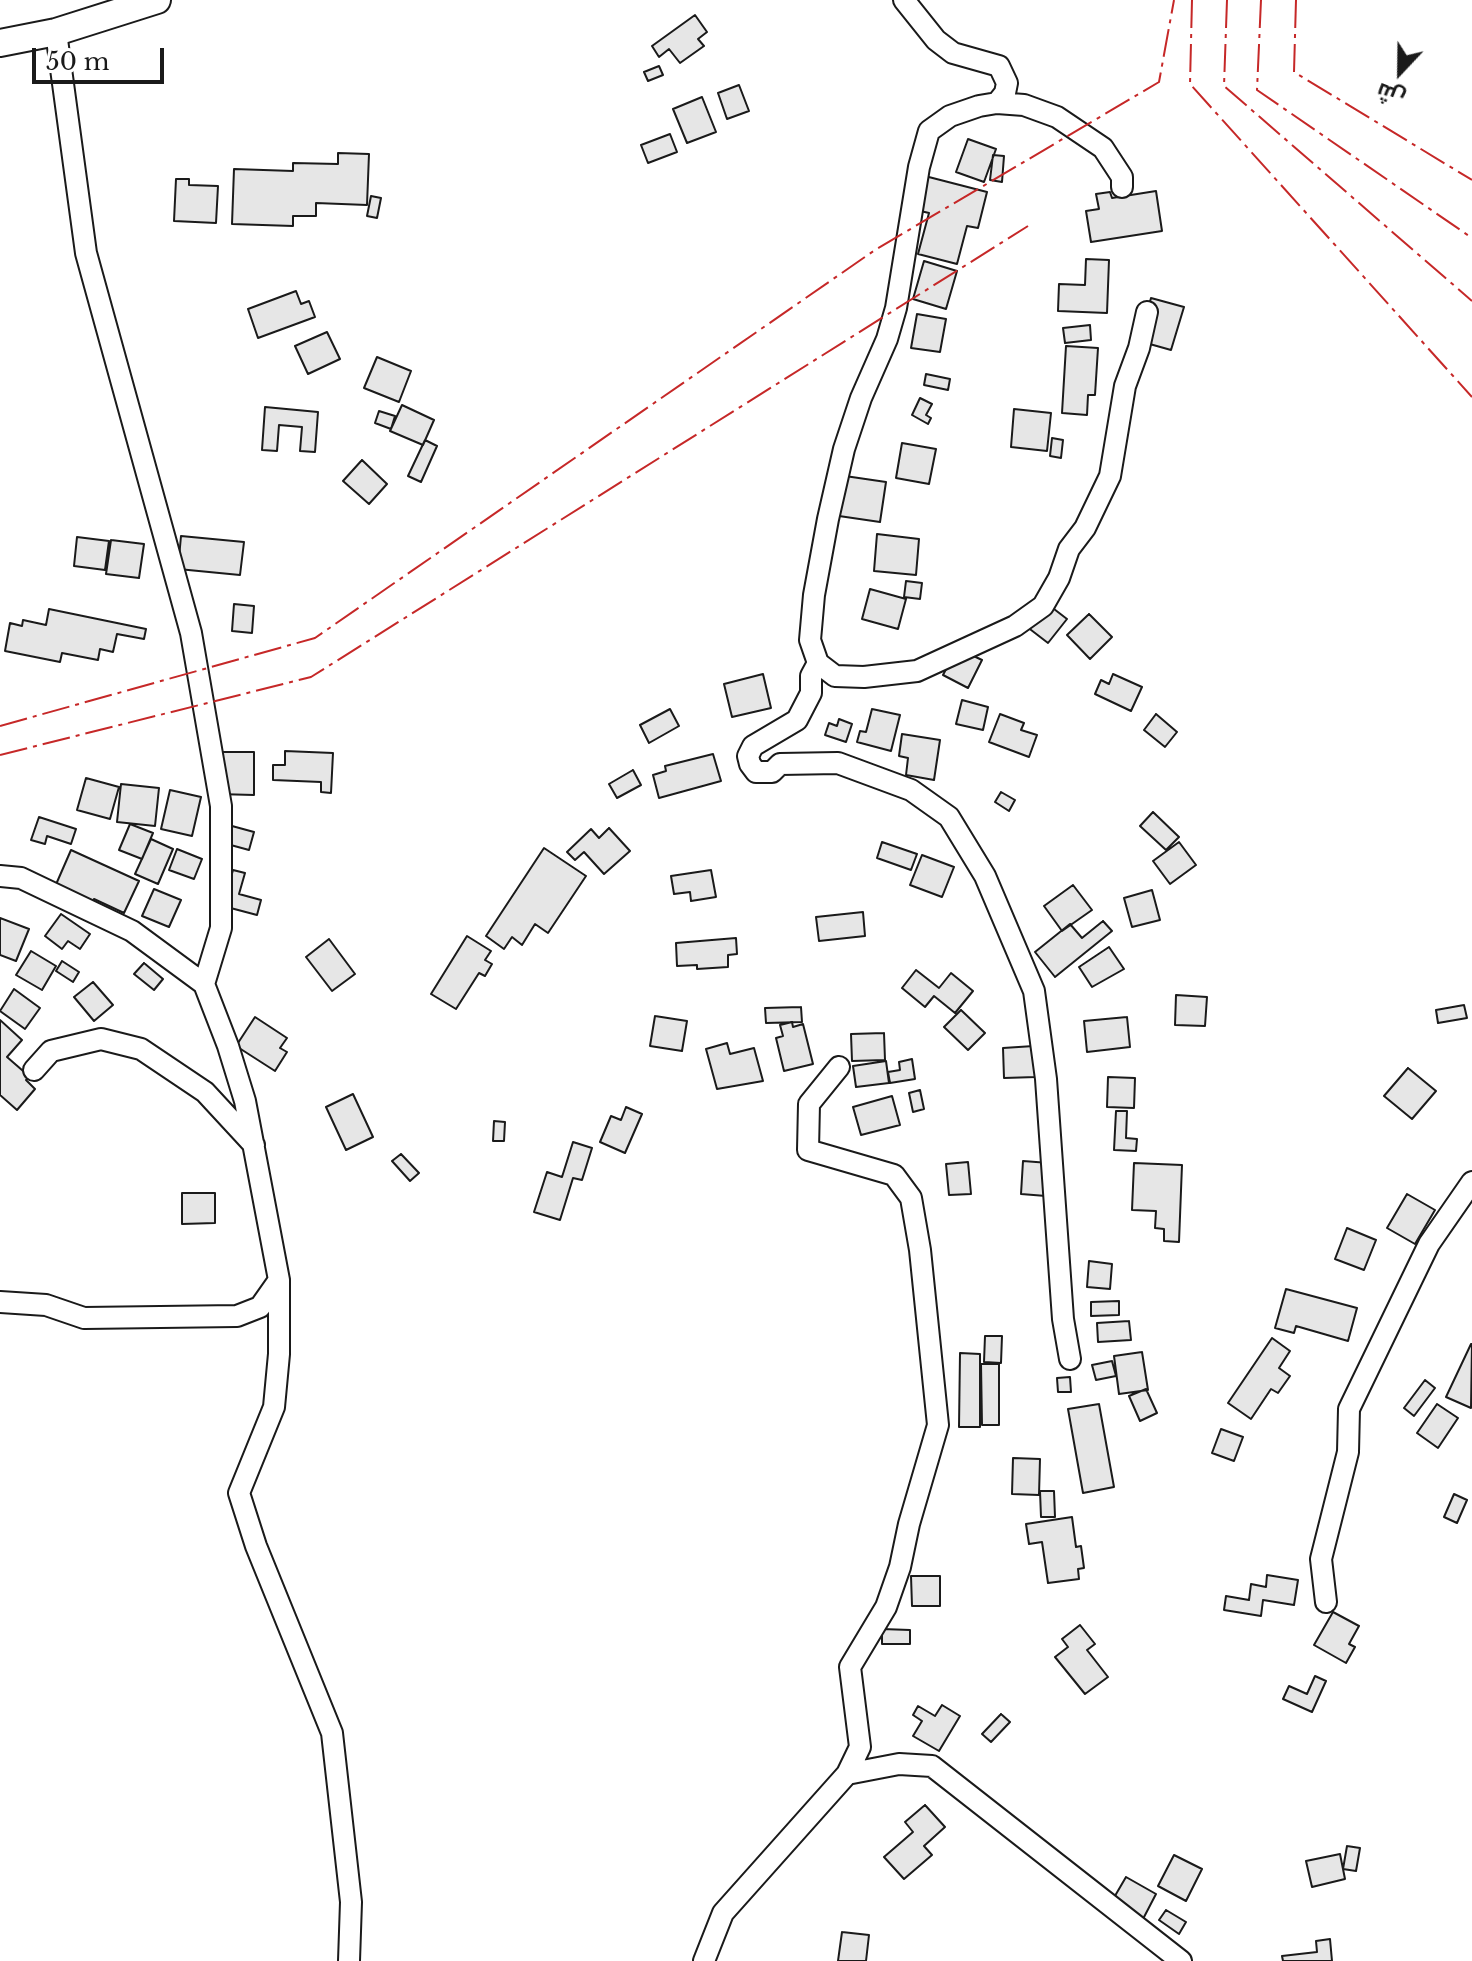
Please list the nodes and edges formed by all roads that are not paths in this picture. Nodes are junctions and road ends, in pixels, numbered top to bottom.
1 (157, 0) edge
2 (904, 0) edge
3 (56, 32) junction
4 (0, 43) edge
5 (997, 103) junction
6 (1122, 187) dead end
7 (1147, 312) dead end
8 (818, 663) junction
9 (0, 876) edge
10 (204, 984) junction
11 (839, 1067) dead end
12 (34, 1070) dead end
13 (254, 1145) junction
14 (1472, 1182) edge
15 (279, 1280) junction
16 (0, 1302) edge
17 (1070, 1359) dead end
18 (1326, 1602) dead end
19 (847, 1774) junction
20 (349, 1961) edge
21 (704, 1961) edge
22 (1181, 1961) edge

1 - 3 main road
2 - 5 street
3 - 4 main road
3 - 10 street
5 - 6 street
5 - 8 street
7 - 8 street
8 - 17 street
9 - 10 street
10 - 13 street
11 - 19 street
12 - 13 street
13 - 15 street
14 - 18 street
15 - 16 street
15 - 20 street
19 - 21 street
19 - 22 street

